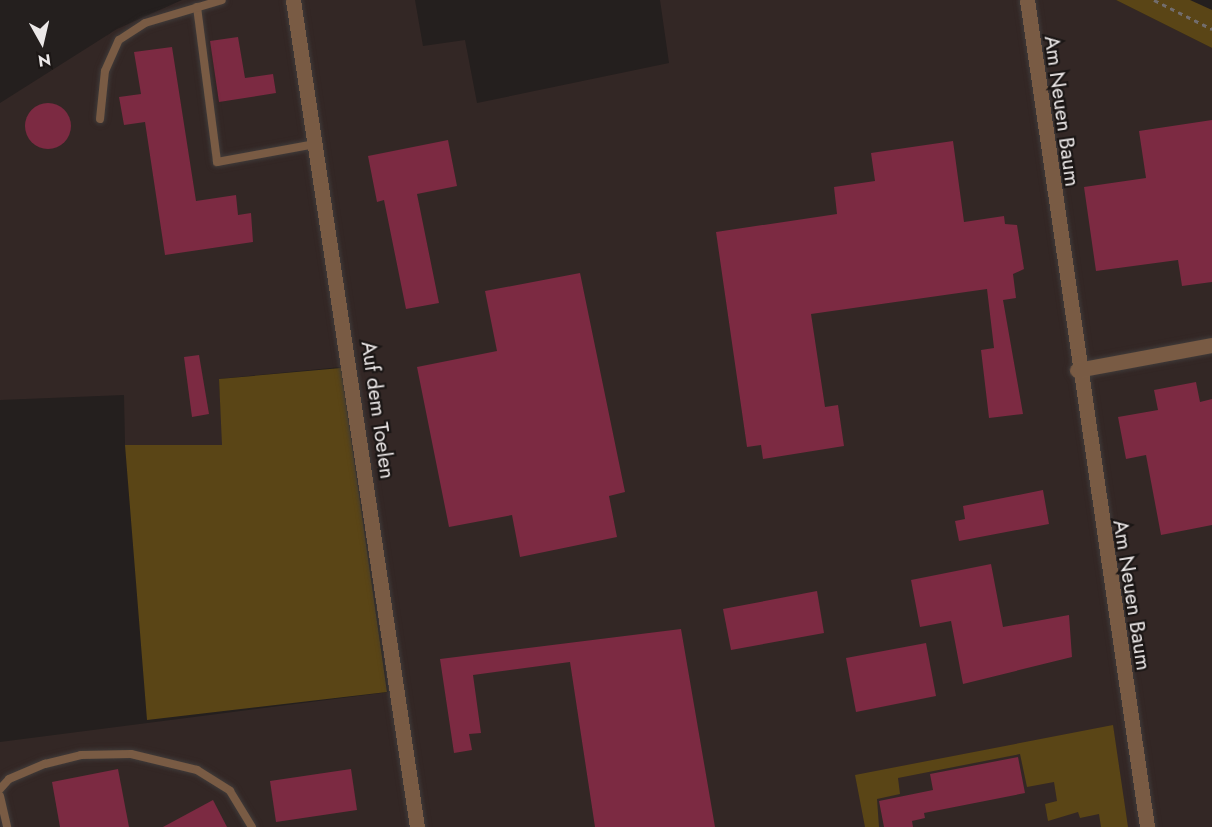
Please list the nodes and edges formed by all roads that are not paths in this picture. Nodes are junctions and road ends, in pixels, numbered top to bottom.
1 (222, 0) edge
2 (293, 0) edge
3 (1027, 0) edge
4 (197, 7) junction
5 (100, 119) dead end
6 (315, 144) junction
7 (1212, 345) edge
8 (1077, 370) junction
9 (0, 789) edge
10 (0, 796) edge
11 (7, 827) edge
12 (252, 827) edge
13 (417, 827) edge
14 (1147, 827) edge

1 - 4 lane
2 - 6 street, Auf dem Toelen
3 - 8 street, Am Neuen Baum
4 - 5 lane
4 - 6 lane
6 - 13 street, Auf dem Toelen
7 - 8 street
8 - 14 street, Am Neuen Baum
9 - 12 lane
10 - 11 lane

